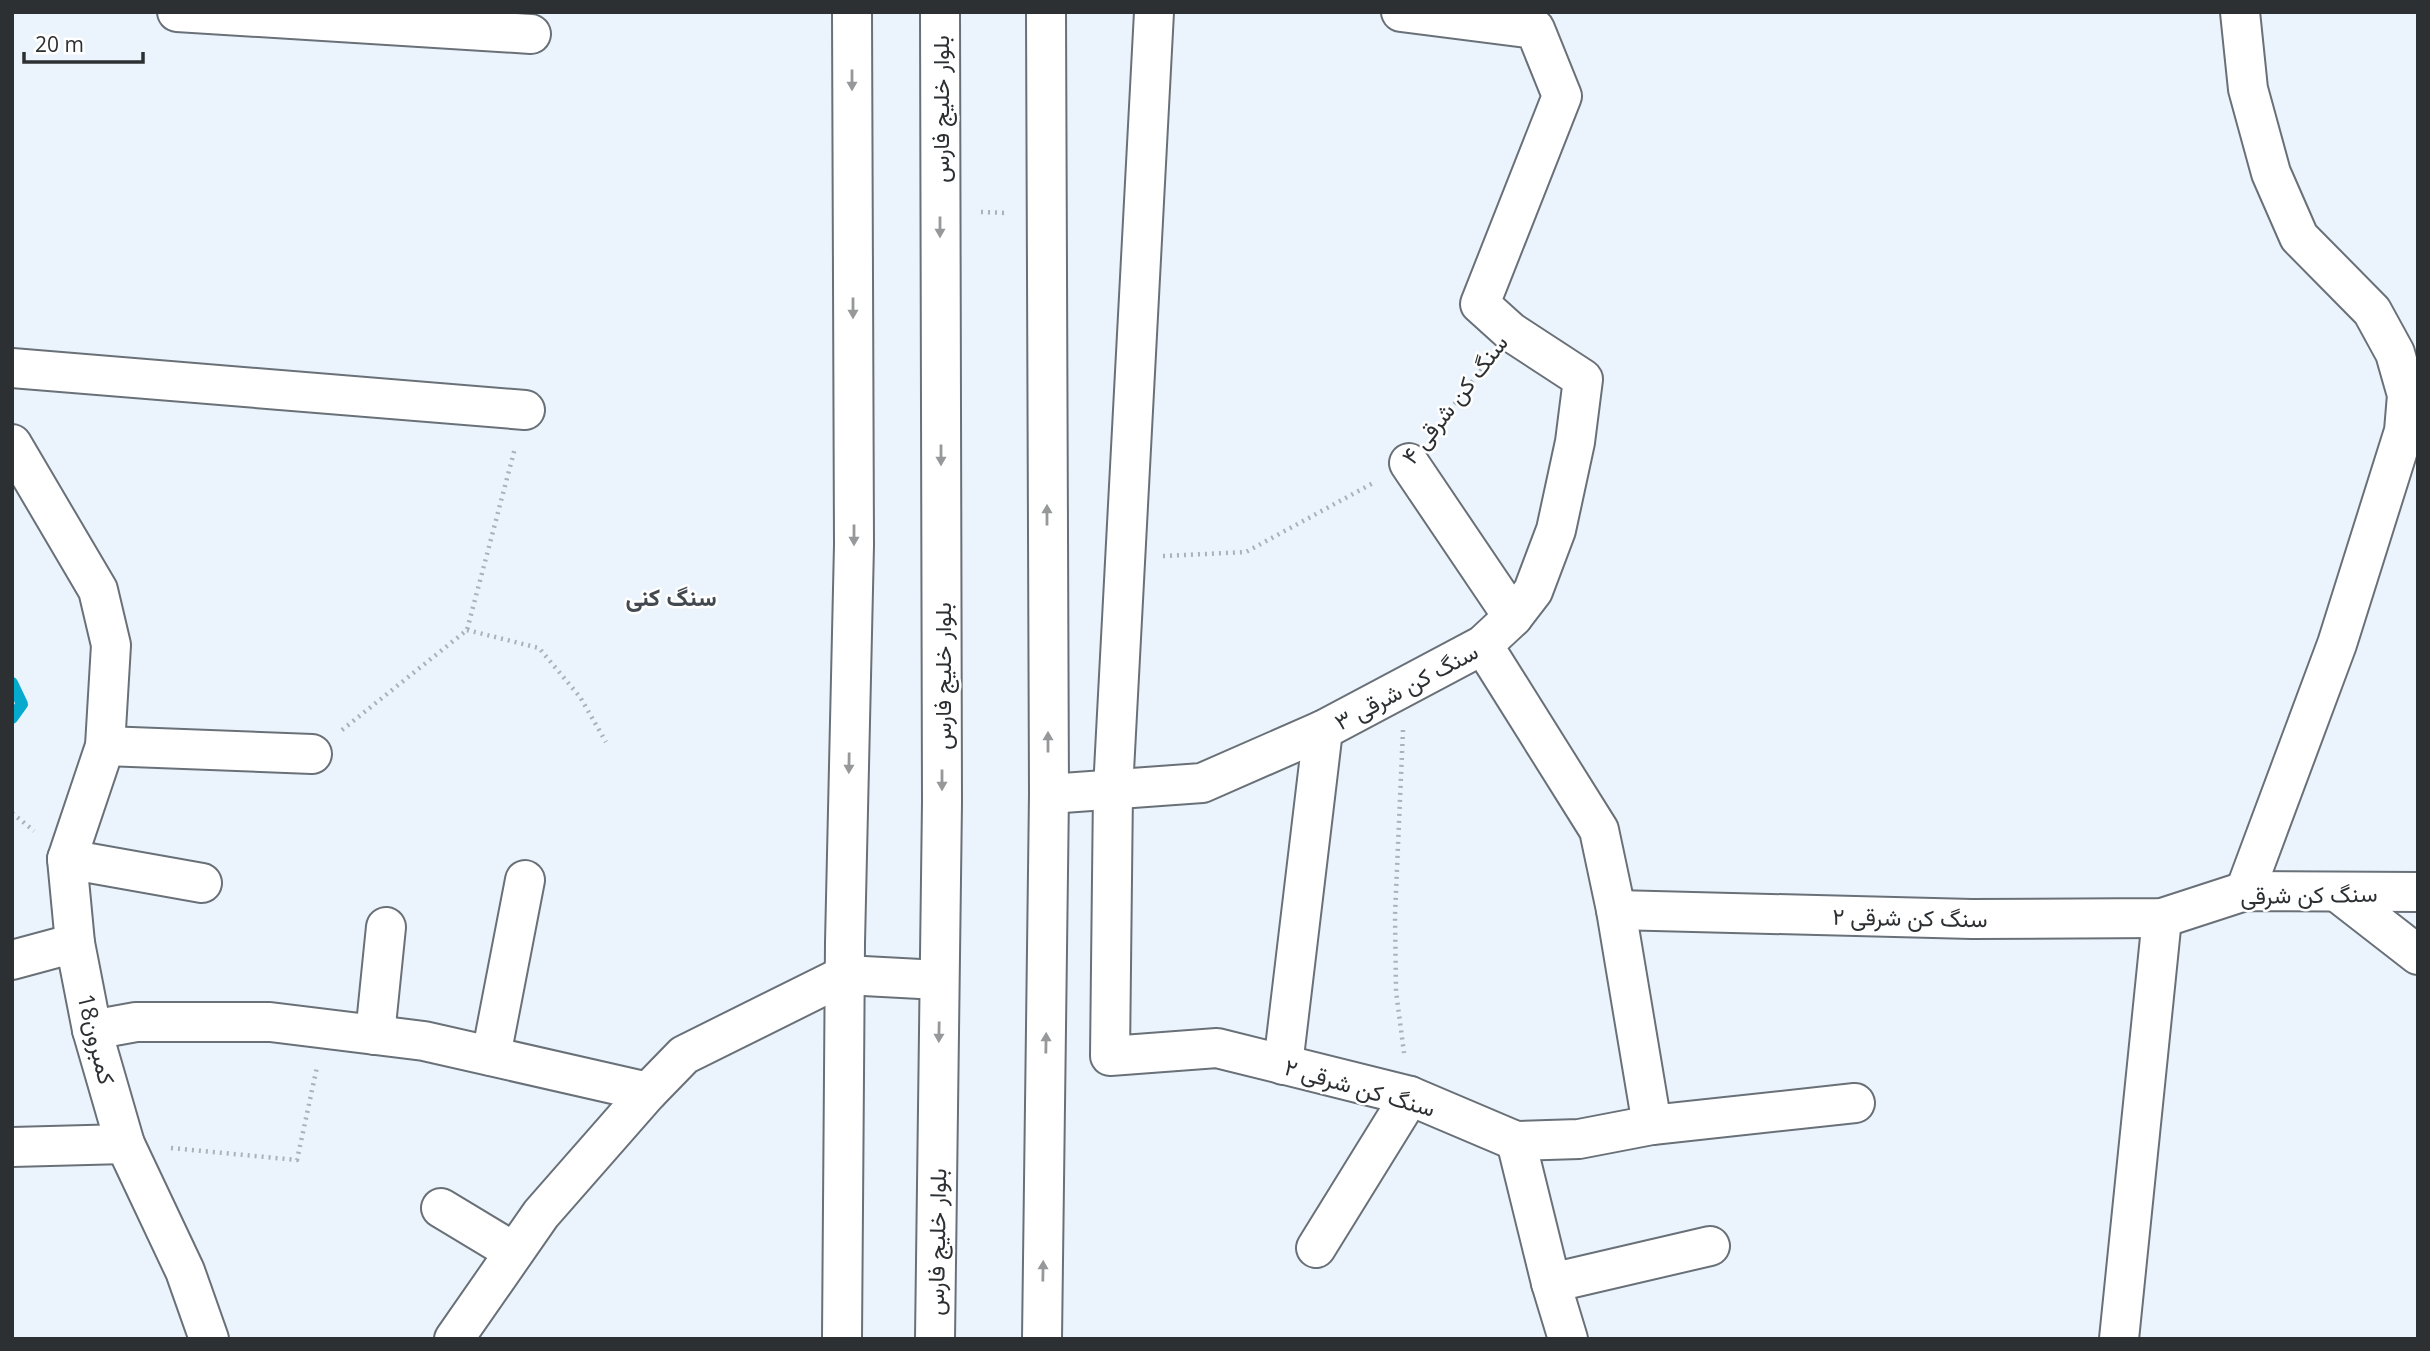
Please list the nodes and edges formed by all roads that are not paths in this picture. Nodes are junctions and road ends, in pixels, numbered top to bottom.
1 (177, 12) edge
2 (852, 12) edge
3 (940, 12) edge
4 (1046, 12) edge
5 (1154, 12) edge
6 (1401, 12) edge
7 (2240, 12) edge
8 (531, 34) dead end
9 (12, 368) edge
10 (1583, 379) joint
11 (525, 410) road end
12 (2411, 431) edge
13 (12, 444) edge
14 (1409, 463) road end
15 (1513, 617) junction
16 (1483, 645) junction
17 (1323, 730) junction
18 (106, 746) junction
19 (312, 754) road end
20 (1113, 790) junction
21 (1049, 794) junction
22 (67, 859) junction
23 (525, 880) dead end
24 (202, 884) dead end
25 (2245, 891) junction
26 (2337, 892) junction
27 (2418, 892) edge
28 (1616, 910) junction
29 (2162, 918) junction
30 (386, 927) dead end
31 (75, 943) junction
32 (2418, 955) edge
33 (12, 960) edge
34 (845, 975) junction
35 (939, 980) junction
36 (92, 1030) junction
37 (375, 1035) junction
38 (491, 1056) junction
39 (1283, 1065) junction
40 (648, 1092) junction
41 (1410, 1096) junction
42 (1855, 1103) dead end
43 (1652, 1125) junction
44 (1516, 1141) junction
45 (125, 1144) junction
46 (12, 1147) edge
47 (441, 1208) dead end
48 (1710, 1246) dead end
49 (1316, 1248) dead end
50 (514, 1252) junction
51 (1552, 1283) junction
52 (209, 1339) edge
53 (454, 1339) edge
54 (842, 1339) edge
55 (935, 1339) edge
56 (1042, 1339) edge
57 (1568, 1339) edge
58 (2119, 1339) edge

1 - 8 street
2 -> 34 street
3 -> 35 street, بلوار خلیج فارس
21 -> 4 street
5 - 20 street
6 - 10 street, سنگ کن شرقی ۴
7 - 12 street
9 - 11 street
10 - 15 street, سنگ کن شرقی ۳
12 - 25 street
13 - 18 street
14 - 15 street
15 - 16 street, سنگ کن شرقی ۳
16 - 17 street, سنگ کن شرقی ۳
16 - 28 street
17 - 20 street, سنگ کن شرقی ۳
17 - 39 street
18 - 19 street
18 - 22 street
20 - 21 street, سنگ کن شرقی ۳
20 - 39 street, سنگ کن شرقی ۲
56 -> 21 street
22 - 24 street
22 - 31 street, کمبرون18
23 - 38 street
25 - 26 street, سنگ کن شرقی
25 - 29 street, سنگ کن شرقی
26 - 27 street, سنگ کن شرقی
26 - 32 street
28 - 29 street, سنگ کن شرقی ۲
28 - 43 street
29 - 58 street
30 - 37 street
31 - 33 street
31 - 36 street, کمبرون18
34 - 35 street
34 - 40 street
34 - 54 street
35 -> 55 street, بلوار خلیج فارس
36 - 37 street
36 - 45 street, کمبرون18
37 - 38 street
38 - 40 street
39 - 41 street, سنگ کن شرقی ۲
40 - 50 street
41 - 44 street, سنگ کن شرقی ۲
41 - 49 street
42 - 43 street, سنگ کن شرقی ۲
43 - 44 street, سنگ کن شرقی ۲
44 - 51 street
45 - 46 street
45 - 52 street, کمبرون18
47 - 50 street
48 - 51 street
50 - 53 street
51 - 57 street

